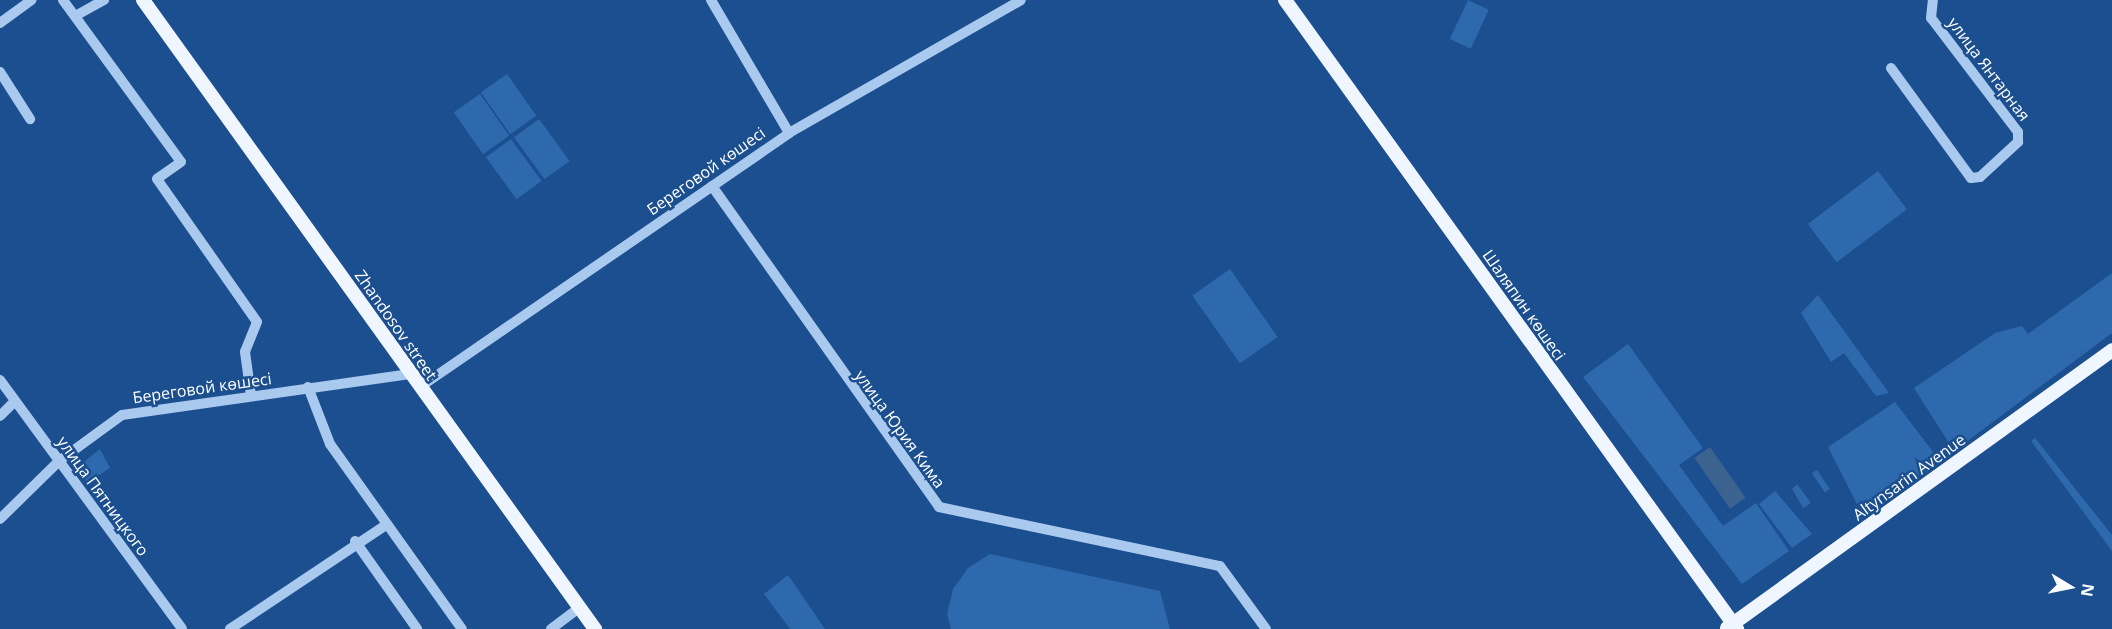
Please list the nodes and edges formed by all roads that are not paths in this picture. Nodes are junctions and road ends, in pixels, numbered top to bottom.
1 (32, 0) edge
2 (63, 0) edge
3 (104, 0) edge
4 (143, 0) edge
5 (711, 0) edge
6 (1022, 0) edge
7 (1285, 0) edge
8 (1933, 0) edge
9 (77, 15) junction
10 (0, 23) edge
11 (1891, 68) dead end
12 (0, 72) edge
13 (30, 119) dead end
14 (789, 133) junction
15 (712, 186) junction
16 (2112, 350) edge
17 (410, 374) junction
18 (0, 380) edge
19 (308, 387) junction
20 (420, 387) junction
21 (251, 396) junction
22 (15, 401) junction
23 (0, 416) edge
24 (59, 461) junction
25 (0, 519) edge
26 (386, 525) junction
27 (355, 541) junction
28 (579, 608) junction
29 (1732, 627) edge
30 (182, 629) edge
31 (230, 629) edge
32 (417, 629) edge
33 (462, 629) edge
34 (551, 629) edge
35 (595, 629) edge
36 (1266, 629) edge

1 - 10 street
2 - 9 street
3 - 9 street
4 - 17 main road, Zhandosov street
5 - 14 street
6 - 14 street, Береговой көшесі
7 - 29 main road, Шаляпин көшесі
8 - 11 street, улица Янтарная
9 - 21 street
12 - 13 street
14 - 15 street, Береговой көшесі
15 - 20 street, Береговой көшесі
15 - 36 street, улица Юрия Кима
16 - 29 main road, Altynsarin Avenue
17 - 19 street, Береговой көшесі
17 - 20 main road, Zhandosov street
18 - 22 street, улица Пятницкого
19 - 21 street, Береговой көшесі
19 - 26 street
20 - 28 main road, Zhandosov street
21 - 24 street, Береговой көшесі
22 - 23 street
22 - 24 street, улица Пятницкого
24 - 25 street, Береговой көшесі
24 - 30 street, улица Пятницкого
26 - 27 street
26 - 33 street
27 - 31 street
27 - 32 street
28 - 34 street
28 - 35 main road, Zhandosov street

